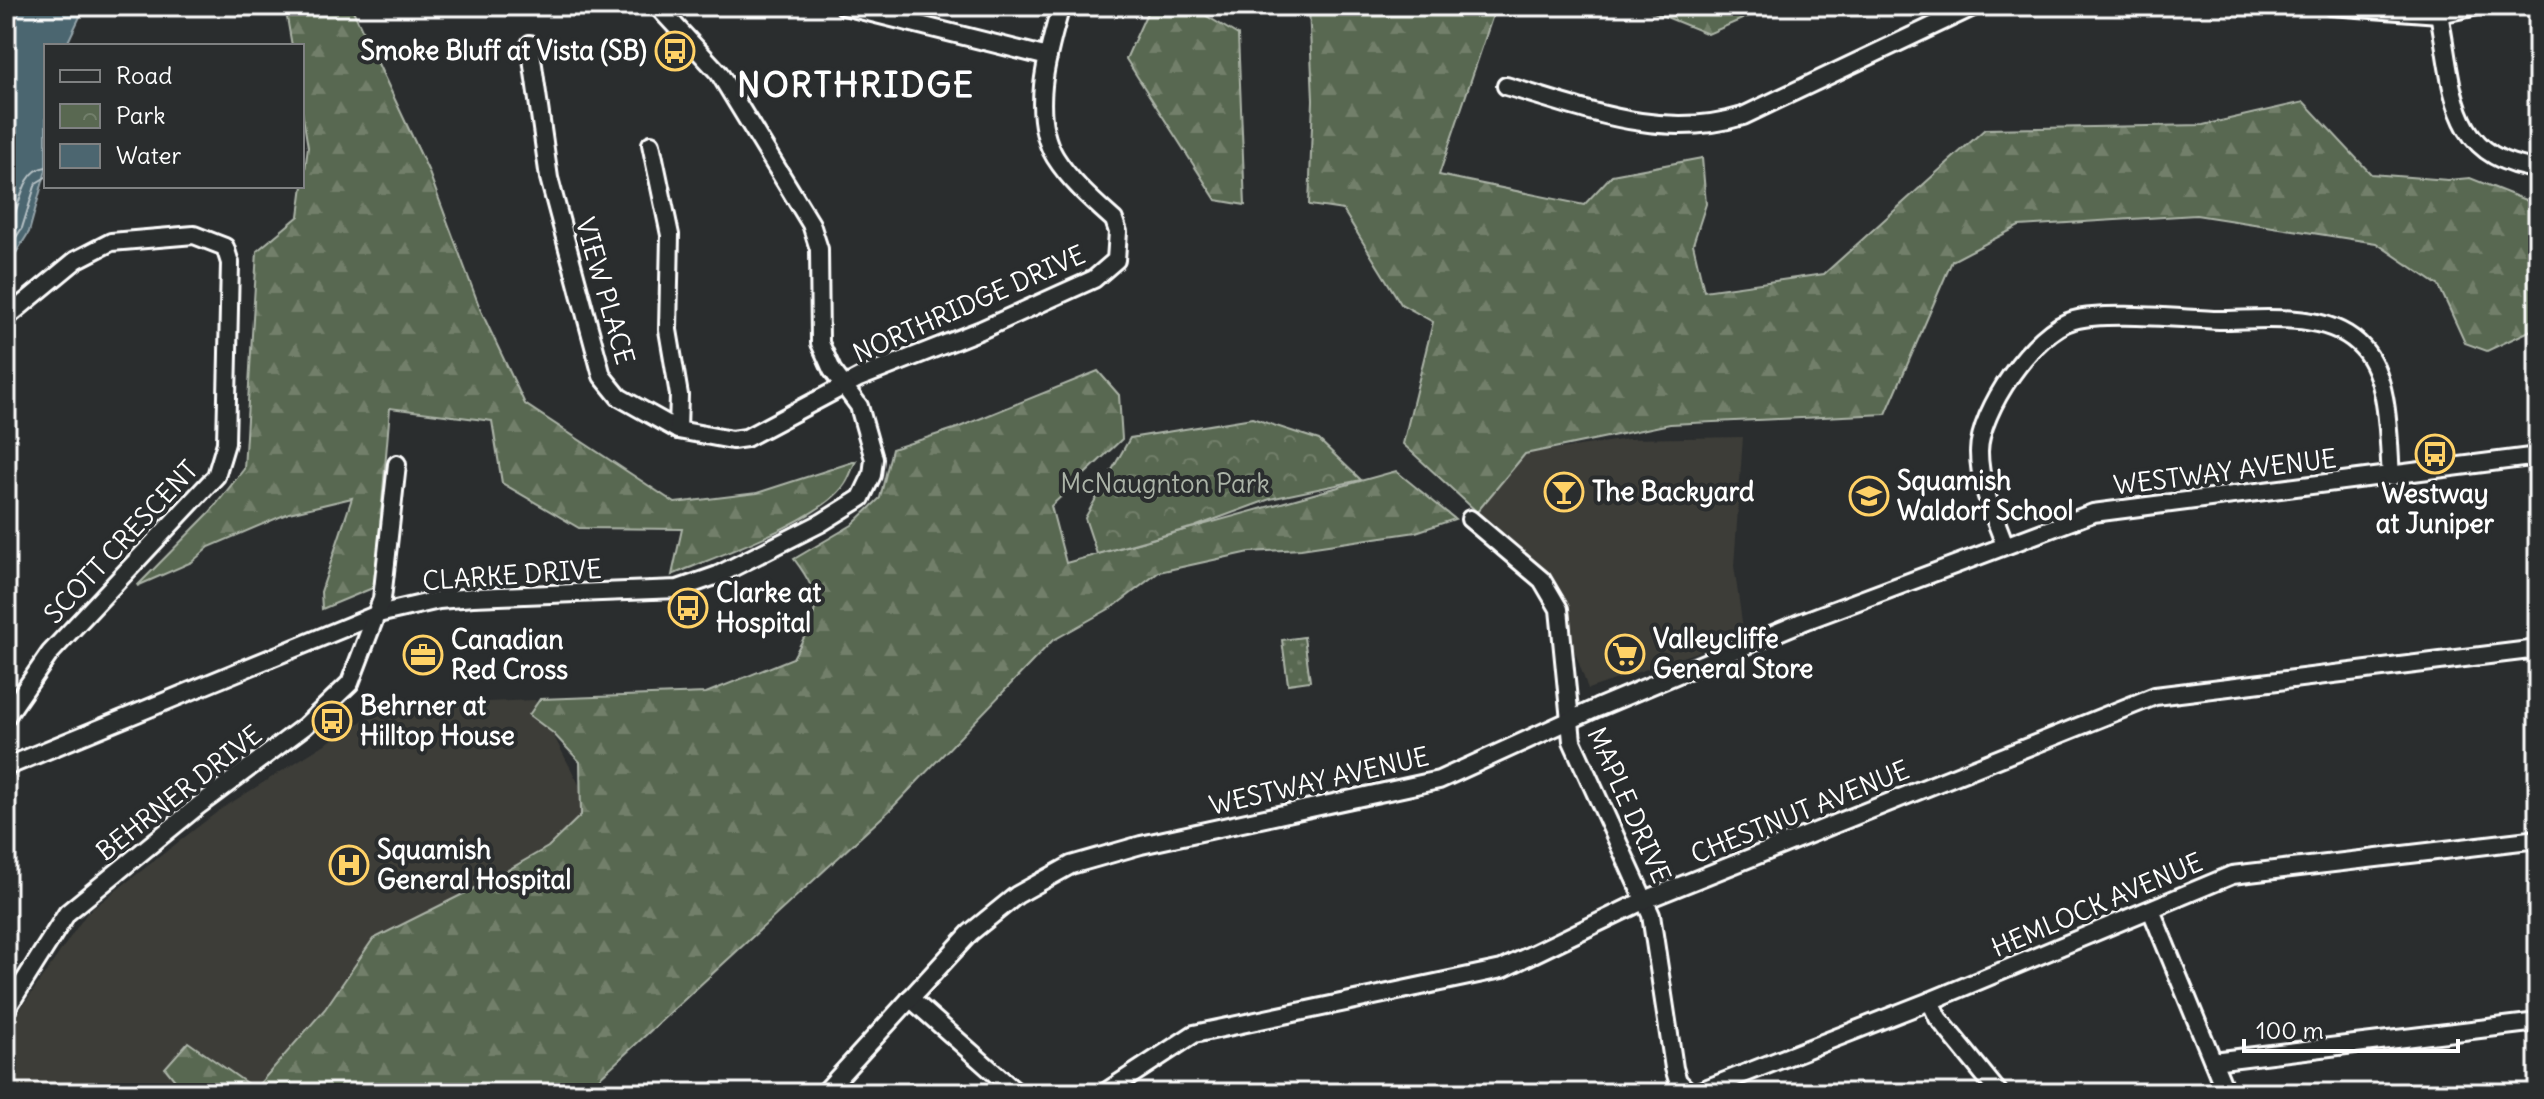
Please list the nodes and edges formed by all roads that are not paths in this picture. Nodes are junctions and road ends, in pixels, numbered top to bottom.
1 (657, 6) edge
2 (844, 6) edge
3 (1061, 6) edge
4 (1975, 6) edge
5 (2331, 6) edge
6 (2478, 6) edge
7 (2439, 14) junction
8 (530, 44) dead end
9 (1048, 57) junction
10 (1506, 86) dead end
11 (651, 144) dead end
12 (2538, 169) edge
13 (6, 318) edge
14 (844, 386) junction
15 (678, 430) junction
16 (2538, 456) edge
17 (397, 464) dead end
18 (2391, 477) junction
19 (1470, 519) dead end
20 (2005, 545) junction
21 (378, 614) junction
22 (2538, 649) edge
23 (6, 717) edge
24 (1568, 723) junction
25 (6, 767) edge
26 (2538, 839) edge
27 (1645, 900) junction
28 (2151, 910) junction
29 (910, 998) junction
30 (1930, 1001) junction
31 (6, 1010) edge
32 (2538, 1022) edge
33 (2213, 1061) junction
34 (824, 1093) edge
35 (1017, 1093) edge
36 (1104, 1093) edge
37 (1692, 1093) edge
38 (1999, 1093) edge
39 (2226, 1093) edge

1 - 14 street, CLARKE DRIVE
2 - 9 street
3 - 9 street, NORTHRIDGE DRIVE
4 - 10 street
5 - 7 street
6 - 7 street
7 - 12 street
8 - 15 street, VIEW PLACE
9 - 14 street, NORTHRIDGE DRIVE
11 - 15 street
13 - 23 street, SCOTT CRESCENT
14 - 15 street, VIEW PLACE
14 - 21 street, CLARKE DRIVE
16 - 18 street, WESTWAY AVENUE
17 - 21 street, BEHRNER DRIVE
18 - 20 street, WESTWAY AVENUE
18 - 20 street
19 - 24 street, MAPLE DRIVE
20 - 24 street, WESTWAY AVENUE
21 - 25 street, CLARKE DRIVE
21 - 31 street, BEHRNER DRIVE
22 - 27 street, CHESTNUT AVENUE
24 - 27 street, MAPLE DRIVE
24 - 29 street, WESTWAY AVENUE
26 - 28 street, HEMLOCK AVENUE
27 - 36 street, CHESTNUT AVENUE
27 - 37 street, MAPLE DRIVE
28 - 30 street, HEMLOCK AVENUE
28 - 33 street
29 - 34 street, WESTWAY AVENUE
29 - 35 street
30 - 37 street, HEMLOCK AVENUE
30 - 38 street
32 - 33 street
33 - 39 street

